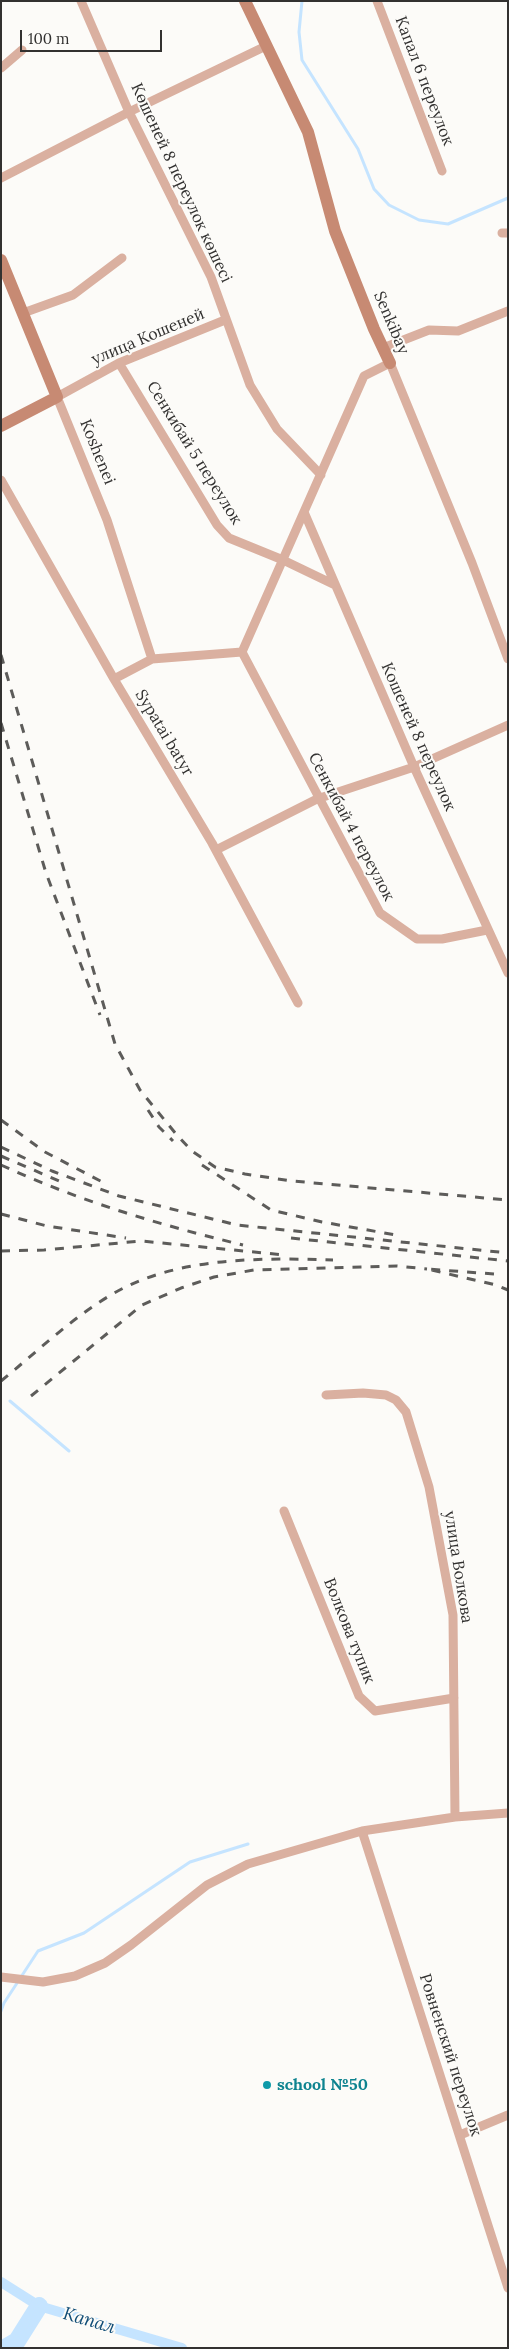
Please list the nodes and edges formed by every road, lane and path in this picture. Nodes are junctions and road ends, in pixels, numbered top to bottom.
1 (81, 1) edge
2 (245, 1) edge
3 (377, 1) edge
4 (266, 46) junction
5 (22, 50) dead end
6 (1, 68) edge
7 (130, 112) junction
8 (442, 172) dead end
9 (1, 178) edge
10 (122, 258) dead end
11 (1, 260) edge
12 (508, 311) edge
13 (23, 313) junction
14 (225, 320) junction
15 (383, 348) junction
16 (119, 363) junction
17 (390, 363) junction
18 (57, 397) junction
19 (1, 426) edge
20 (321, 475) junction
21 (1, 480) edge
22 (304, 512) junction
23 (283, 560) junction
24 (335, 585) junction
25 (242, 652) junction
26 (152, 659) junction
27 (508, 659) edge
28 (114, 679) junction
29 (508, 725) edge
30 (414, 767) junction
31 (318, 798) junction
32 (216, 850) junction
33 (487, 930) junction
34 (508, 973) edge
35 (298, 1003) dead end
36 (326, 1396) dead end
37 (284, 1511) dead end
38 (454, 1698) junction
39 (508, 1813) edge
40 (455, 1817) junction
41 (362, 1831) junction
42 (1, 1977) edge
43 (508, 2115) edge
44 (460, 2135) junction
45 (508, 2288) edge

1 - 7 street, Көшеней 8 переулок көшесі
2 - 4 street, Senkibay
3 - 8 street, Капал 6 переулок
4 - 7 street
4 - 15 street, Senkibay
5 - 6 street
7 - 9 street
7 - 14 street, Көшеней 8 переулок көшесі
10 - 13 street
11 - 13 street, Koshenei
12 - 15 street
13 - 18 street, Koshenei
14 - 16 street, улица Кошеней
14 - 20 street, Көшеней 8 переулок көшесі
15 - 17 street, Senkibay
16 - 18 street, улица Кошеней
16 - 23 street, Сенкибай 5 переулок
17 - 20 street
17 - 27 street, Senkibay
18 - 19 street
18 - 26 street, Koshenei
20 - 22 street
21 - 28 street, Sypatai batyr
22 - 23 street
22 - 24 street, Кошеней 8 переулок
23 - 24 street, Сенкибай 5 переулок
23 - 25 street
24 - 30 street, Кошеней 8 переулок
25 - 26 street
25 - 31 street, Сенкибай 4 переулок
26 - 28 street
28 - 32 street, Sypatai batyr
29 - 30 street
30 - 31 street
30 - 33 street, Кошеней 8 переулок
31 - 32 street
31 - 33 street, Сенкибай 4 переулок
32 - 35 street, Sypatai batyr
33 - 34 street, Кошеней 8 переулок
36 - 38 street, улица Волкова
37 - 38 street, Волкова тупик
38 - 40 street, улица Волкова
39 - 40 street
40 - 41 street
41 - 42 street
41 - 44 street, Ровненский переулок
43 - 44 street
44 - 45 street, Ровненский переулок

